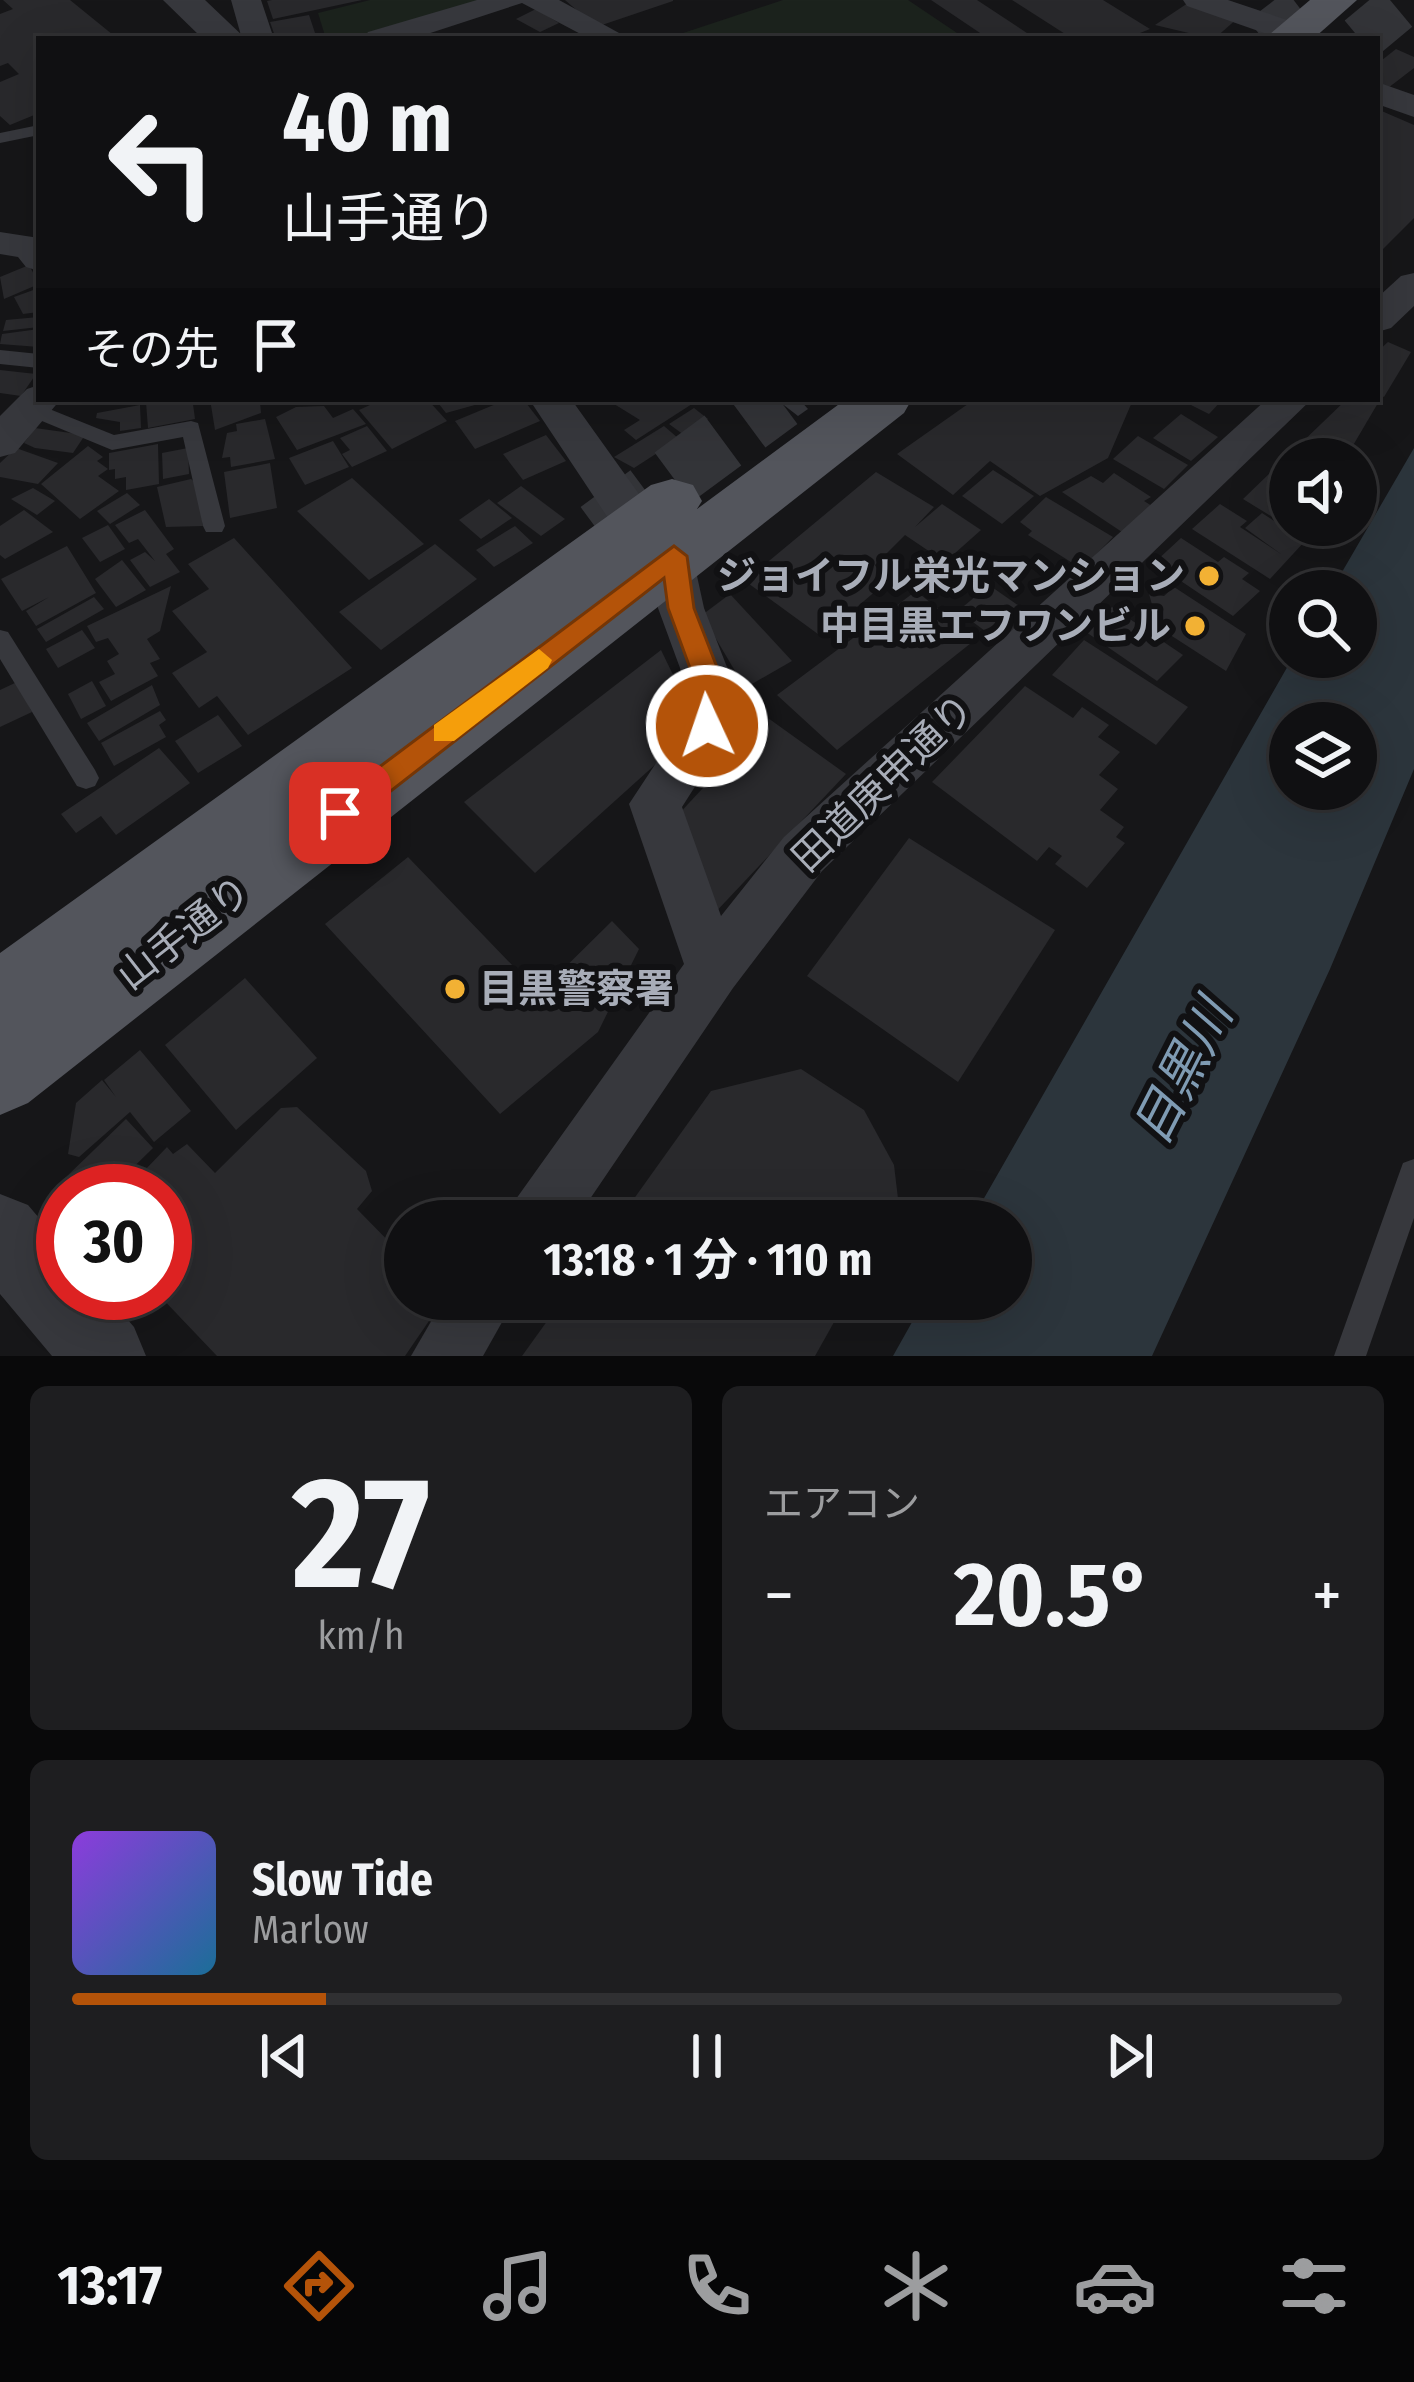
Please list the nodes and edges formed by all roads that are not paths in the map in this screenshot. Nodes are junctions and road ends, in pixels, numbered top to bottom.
1 (182, 0) edge
2 (246, 0) edge
3 (507, 0) edge
4 (535, 0) edge
5 (1198, 0) edge
6 (1348, 17) edge
7 (223, 36) edge
8 (257, 36) edge
9 (389, 36) edge
10 (608, 36) edge
11 (1290, 36) edge
12 (1380, 93) edge
13 (1414, 107) edge
14 (36, 131) edge
15 (0, 138) edge
16 (36, 216) edge
17 (18, 248) edge
18 (1414, 285) edge
19 (1380, 313) edge
20 (0, 357) edge
21 (36, 361) edge
22 (551, 402) edge
23 (799, 402) edge
24 (879, 402) edge
25 (1289, 402) edge
26 (36, 404) edge
27 (0, 442) edge
28 (214, 526) dead end
29 (656, 542) junction
30 (0, 638) edge
31 (86, 778) dead end
32 (713, 969) junction
33 (0, 999) edge
34 (0, 1075) edge
35 (1414, 1174) edge
36 (553, 1200) edge
37 (0, 1233) edge
38 (469, 1320) edge
39 (105, 1356) edge
40 (444, 1356) edge
41 (1350, 1356) edge

1 - 7 street
2 - 8 street
3 - 9 street
4 - 10 street
5 - 11 street
6 - 11 main road
12 - 13 street
14 - 15 lane
16 - 17 street
18 - 19 street
20 - 21 lane
22 - 29 street
23 - 29 main road, 山手通り
24 - 29 main road, 山手通り
25 - 32 street, 田道庚申通り
26 - 27 street
26 - 28 lane
29 - 32 street
29 - 33 main road, 山手通り
29 - 34 main road, 山手通り
30 - 31 lane
32 - 36 street, 田道庚申通り
35 - 41 lane
37 - 39 street
38 - 40 street

